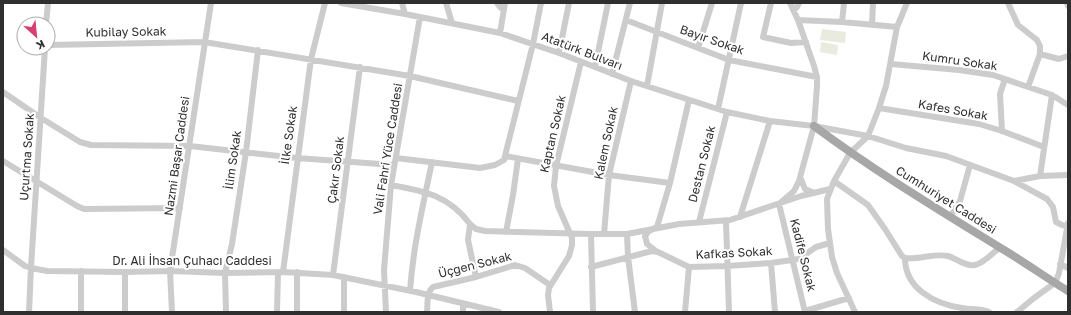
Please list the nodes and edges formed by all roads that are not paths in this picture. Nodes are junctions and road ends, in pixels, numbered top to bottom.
1 (48, 3) edge
2 (211, 3) edge
3 (325, 3) edge
4 (341, 3) edge
5 (402, 3) edge
6 (446, 3) edge
7 (497, 3) edge
8 (541, 3) edge
9 (569, 3) edge
10 (608, 3) edge
11 (630, 3) edge
12 (662, 3) edge
13 (712, 3) edge
14 (741, 3) edge
15 (771, 3) edge
16 (790, 3) edge
17 (799, 3) edge
18 (844, 3) edge
19 (873, 3) edge
20 (907, 3) edge
21 (1008, 3) edge
22 (1066, 3) edge
23 (505, 6) edge
24 (1068, 6) edge
25 (794, 10) junction
26 (405, 14) junction
27 (47, 16) edge
28 (420, 17) junction
29 (626, 20) junction
30 (798, 20) junction
31 (842, 22) junction
32 (452, 23) junction
33 (872, 25) junction
34 (897, 27) junction
35 (657, 32) junction
36 (500, 33) junction
37 (204, 42) junction
38 (806, 42) junction
39 (533, 44) junction
40 (56, 45) edge
41 (698, 48) junction
42 (258, 50) junction
43 (559, 53) junction
44 (1040, 54) junction
45 (45, 56) edge
46 (1068, 56) edge
47 (311, 59) junction
48 (729, 60) junction
49 (581, 62) junction
50 (891, 64) junction
51 (360, 67) junction
52 (594, 67) junction
53 (612, 74) junction
54 (410, 76) junction
55 (817, 77) junction
56 (1005, 79) junction
57 (631, 81) junction
58 (647, 86) junction
59 (1028, 86) junction
60 (3, 92) edge
61 (1052, 95) junction
62 (689, 100) junction
63 (518, 101) junction
64 (1068, 105) edge
65 (879, 108) junction
66 (718, 110) junction
67 (727, 112) junction
68 (41, 118) junction
69 (770, 121) junction
70 (814, 126) junction
71 (1002, 131) junction
72 (868, 136) junction
73 (190, 146) junction
74 (1044, 146) junction
75 (246, 152) junction
76 (850, 153) junction
77 (505, 156) junction
78 (297, 158) junction
79 (396, 158) junction
80 (518, 159) junction
81 (3, 161) edge
82 (348, 162) junction
83 (432, 162) junction
84 (394, 165) junction
85 (970, 165) junction
86 (556, 166) junction
87 (609, 175) junction
88 (801, 175) junction
89 (1040, 176) junction
90 (1068, 176) edge
91 (36, 181) junction
92 (834, 181) junction
93 (1014, 181) junction
94 (670, 183) junction
95 (391, 185) junction
96 (830, 189) junction
97 (426, 192) junction
98 (812, 192) junction
99 (779, 204) junction
100 (180, 208) junction
101 (950, 217) junction
102 (740, 218) junction
103 (726, 221) junction
104 (699, 222) junction
105 (470, 224) junction
106 (1068, 225) edge
107 (656, 227) junction
108 (641, 231) junction
109 (506, 232) junction
110 (571, 234) junction
111 (591, 234) junction
112 (604, 234) junction
113 (628, 234) junction
114 (645, 238) junction
115 (830, 243) junction
116 (1000, 247) junction
117 (3, 250) edge
118 (658, 252) junction
119 (628, 257) junction
120 (905, 258) junction
121 (793, 260) junction
122 (771, 263) junction
123 (1060, 264) junction
124 (727, 266) junction
125 (591, 267) junction
126 (689, 267) junction
127 (31, 268) junction
128 (1068, 268) edge
129 (81, 271) junction
130 (170, 271) junction
131 (125, 272) junction
132 (280, 272) junction
133 (297, 272) junction
134 (225, 273) junction
135 (333, 275) junction
136 (344, 277) junction
137 (476, 277) junction
138 (1054, 283) junction
139 (550, 285) junction
140 (386, 286) junction
141 (410, 291) junction
142 (1068, 292) edge
143 (428, 296) junction
144 (849, 298) junction
145 (463, 304) junction
146 (945, 305) junction
147 (1023, 310) edge
148 (29, 312) edge
149 (81, 312) edge
150 (125, 312) edge
151 (172, 312) edge
152 (226, 312) edge
153 (277, 312) edge
154 (297, 312) edge
155 (344, 312) edge
156 (386, 312) edge
157 (427, 312) edge
158 (463, 312) edge
159 (499, 312) edge
160 (550, 312) edge
161 (593, 312) edge
162 (635, 312) edge
163 (685, 312) edge
164 (730, 312) edge
165 (775, 312) edge
166 (805, 312) edge
167 (855, 312) edge
168 (950, 312) edge
169 (989, 312) edge
170 (1016, 312) edge

1 - 27 street
2 - 37 street, Nazmi Başar Caddesi
3 - 47 street, İlke Sokak
4 - 26 street, Atatürk Bulvarı
5 - 26 street
6 - 32 street
7 - 23 street
8 - 39 street
9 - 43 street
10 - 52 street
11 - 29 street
12 - 35 street
13 - 41 street
14 - 48 street
15 - 38 street
16 - 25 street
17 - 25 street
18 - 31 street
19 - 33 street
20 - 34 street
21 - 44 street
22 - 24 street
23 - 36 street
25 - 30 street
26 - 28 street, Atatürk Bulvarı
28 - 32 street, Atatürk Bulvarı
28 - 54 street, Vali Fahri Yüce Caddesi
29 - 35 street, Bayır Sokak
29 - 53 street
30 - 31 street
30 - 38 street
31 - 33 street
32 - 36 street, Atatürk Bulvarı
33 - 34 street
34 - 50 street
35 - 41 street, Bayır Sokak
35 - 58 street
36 - 39 street, Atatürk Bulvarı
37 - 40 street, Kubilay Sokak
37 - 42 street, Kubilay Sokak
37 - 73 street, Nazmi Başar Caddesi
38 - 55 street
39 - 43 street, Atatürk Bulvarı
39 - 63 street
41 - 48 street, Bayır Sokak
42 - 47 street, Kubilay Sokak
42 - 75 street, İlim Sokak
43 - 49 street, Atatürk Bulvarı
44 - 46 street
44 - 59 street
45 - 68 street, Uçurtma Sokak
47 - 51 street, Kubilay Sokak
47 - 78 street, İlke Sokak
48 - 55 street, Bayır Sokak
48 - 66 street
49 - 52 street, Atatürk Bulvarı
49 - 86 street, Kaptan Sokak
50 - 56 street, Kumru Sokak
50 - 65 street
51 - 54 street, Kubilay Sokak
51 - 82 street, Çakır Sokak
52 - 53 street, Atatürk Bulvarı
53 - 57 street, Atatürk Bulvarı
54 - 63 street, Kubilay Sokak
54 - 79 street, Vali Fahri Yüce Caddesi
55 - 70 street
56 - 59 street, Kumru Sokak
56 - 71 street
57 - 58 street, Atatürk Bulvarı
57 - 87 street, Kalem Sokak
58 - 62 street, Atatürk Bulvarı
59 - 61 street, Kumru Sokak
60 - 68 street
61 - 64 street, Kumru Sokak
61 - 74 street
62 - 66 street, Atatürk Bulvarı
62 - 94 street
63 - 77 street
65 - 71 street, Kafes Sokak
65 - 72 street
66 - 67 street, Atatürk Bulvarı
67 - 69 street, Atatürk Bulvarı
67 - 104 street, Destan Sokak
68 - 73 street
68 - 91 street, Uçurtma Sokak
69 - 70 street, Atatürk Bulvarı
69 - 102 street
70 - 72 street, Atatürk Bulvarı
70 - 76 main road, Cumhuriyet Caddesi
70 - 88 street
71 - 74 street, Kafes Sokak
72 - 76 street
72 - 85 street, Atatürk Bulvarı
73 - 75 street
73 - 100 street, Nazmi Başar Caddesi
74 - 89 street
75 - 78 street
75 - 134 street, İlim Sokak
76 - 92 street
76 - 101 main road, Cumhuriyet Caddesi
77 - 80 street
77 - 83 street
78 - 82 street
78 - 132 street, İlke Sokak
79 - 83 street
79 - 84 street, Vali Fahri Yüce Caddesi
80 - 86 street
80 - 109 street
81 - 91 street
82 - 84 street
82 - 135 street, Çakır Sokak
83 - 97 street
84 - 95 street, Vali Fahri Yüce Caddesi
85 - 93 street, Atatürk Bulvarı
85 - 101 street
86 - 87 street
86 - 110 street, Kaptan Sokak
87 - 94 street
87 - 112 street, Kalem Sokak
88 - 98 street
88 - 99 street
89 - 90 street
89 - 93 street
91 - 100 street
91 - 127 street, Uçurtma Sokak
92 - 96 street
92 - 120 street
93 - 106 street, Atatürk Bulvarı
94 - 107 street
95 - 97 street
95 - 140 street, Vali Fahri Yüce Caddesi
96 - 98 street
96 - 115 street
97 - 105 street
97 - 141 street
98 - 99 street
99 - 102 street
99 - 121 street, Kadife Sokak
100 - 130 street, Nazmi Başar Caddesi
101 - 116 main road, Cumhuriyet Caddesi
102 - 103 street
103 - 104 street
103 - 124 street
104 - 107 street
105 - 109 street
105 - 137 street
106 - 123 street
107 - 108 street
107 - 114 street
108 - 113 street
108 - 114 street, Kafkas Sokak
109 - 110 street
110 - 111 street
110 - 139 street
111 - 112 street
111 - 125 street
112 - 113 street
113 - 119 street
114 - 118 street, Kafkas Sokak
114 - 119 street
115 - 121 street, Kafkas Sokak
115 - 144 street
116 - 120 street
116 - 138 main road, Cumhuriyet Caddesi
117 - 127 street, Dr. Ali İhsan Çuhacı Caddesi
118 - 119 street
118 - 126 street, Kafkas Sokak
119 - 125 street
119 - 162 street
120 - 146 street
121 - 122 street, Kafkas Sokak
121 - 166 street, Kadife Sokak
122 - 124 street, Kafkas Sokak
122 - 165 street
123 - 128 street
123 - 138 street
124 - 126 street, Kafkas Sokak
124 - 164 street
125 - 161 street
126 - 163 street
127 - 129 street, Dr. Ali İhsan Çuhacı Caddesi
127 - 148 street, Uçurtma Sokak
129 - 131 street, Dr. Ali İhsan Çuhacı Caddesi
129 - 149 street
130 - 131 street, Dr. Ali İhsan Çuhacı Caddesi
130 - 134 street, Dr. Ali İhsan Çuhacı Caddesi
130 - 151 street, Nazmi Başar Caddesi
131 - 150 street
132 - 133 street, Dr. Ali İhsan Çuhacı Caddesi
132 - 134 street, Dr. Ali İhsan Çuhacı Caddesi
132 - 153 street, İlke Sokak
133 - 135 street, Dr. Ali İhsan Çuhacı Caddesi
133 - 154 street
134 - 152 street, İlim Sokak
135 - 136 street, Dr. Ali İhsan Çuhacı Caddesi
136 - 140 street, Dr. Ali İhsan Çuhacı Caddesi
136 - 155 street
137 - 139 street, Üçgen Sokak
137 - 143 street, Üçgen Sokak
138 - 142 main road, Cumhuriyet Caddesi
138 - 147 street
139 - 160 street
140 - 141 street, Dr. Ali İhsan Çuhacı Caddesi
140 - 156 street, Vali Fahri Yüce Caddesi
141 - 143 street, Dr. Ali İhsan Çuhacı Caddesi
143 - 145 street, Dr. Ali İhsan Çuhacı Caddesi
143 - 157 street
144 - 166 street
144 - 167 street
145 - 158 street
145 - 159 street, Dr. Ali İhsan Çuhacı Caddesi
146 - 168 street
146 - 169 street
147 - 170 street

